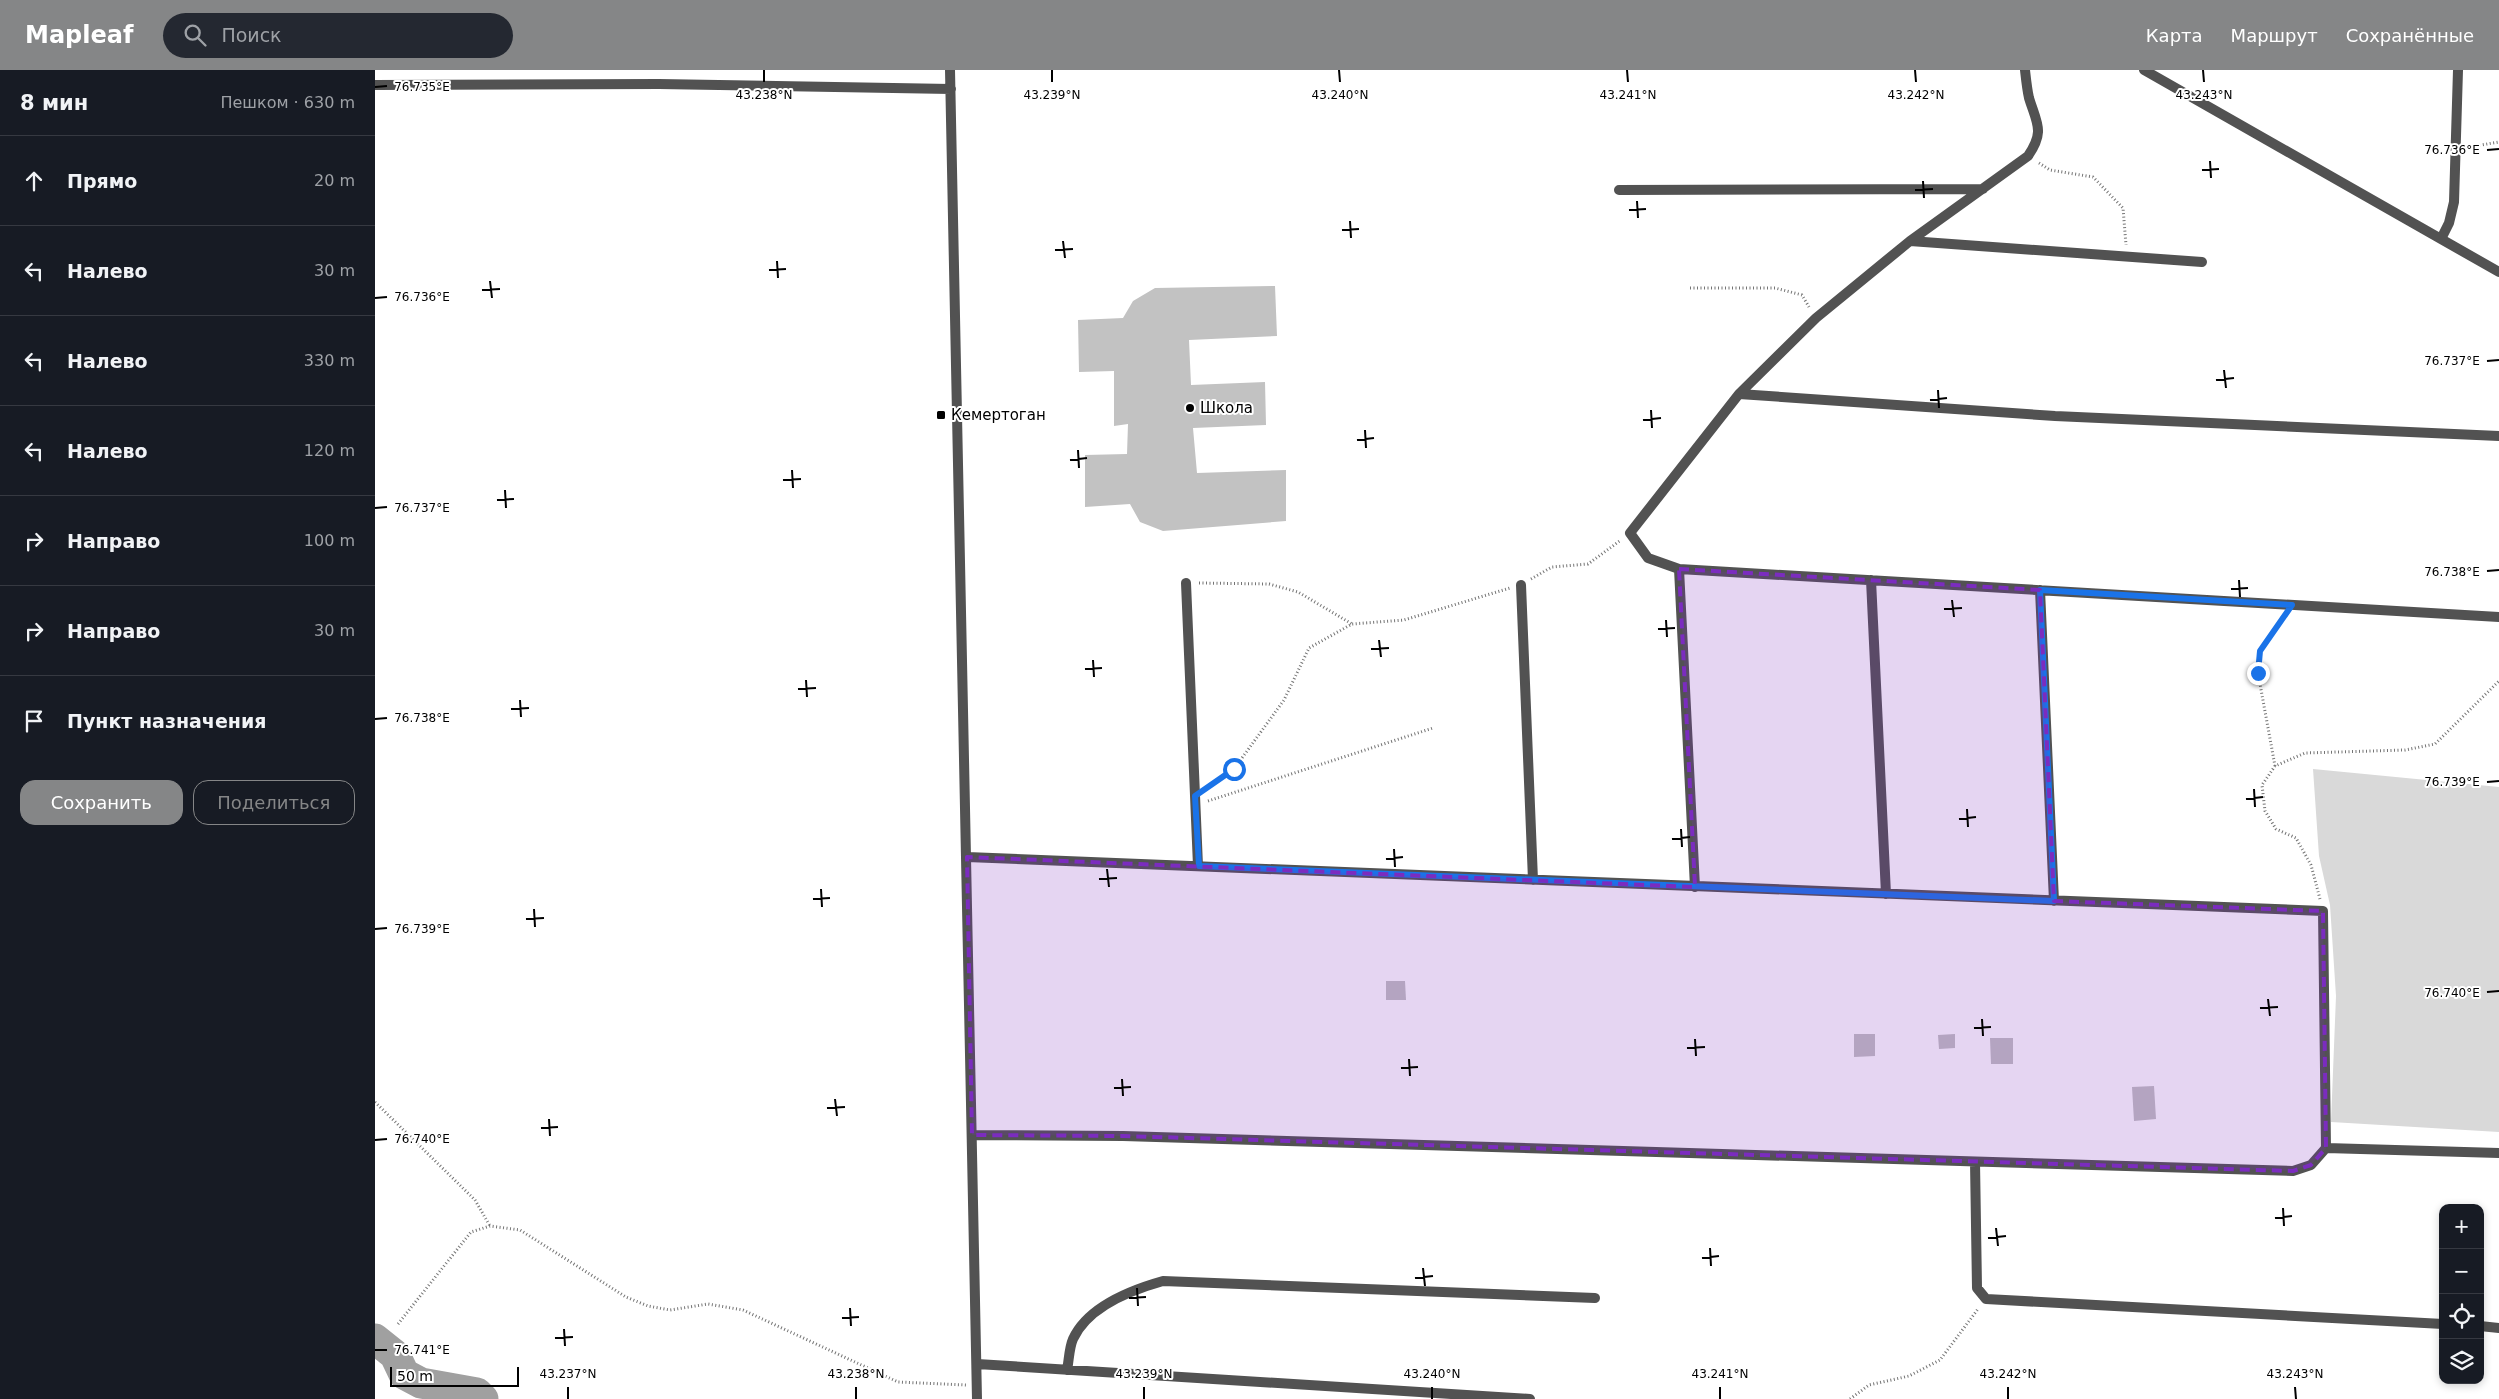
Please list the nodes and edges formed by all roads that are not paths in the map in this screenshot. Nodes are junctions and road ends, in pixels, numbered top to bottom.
1 (950, 70) edge
2 (2025, 70) edge
3 (2143, 70) edge
4 (2458, 70) edge
5 (375, 85) edge
6 (951, 89) junction
7 (1983, 189) junction
8 (1619, 190) dead end
9 (2441, 239) junction
10 (1910, 241) junction
11 (2202, 262) dead end
12 (2499, 272) edge
13 (1739, 394) junction
14 (2499, 436) edge
15 (1679, 569) junction
16 (1871, 580) junction
17 (1185, 583) road end
18 (1521, 585) road end
19 (2040, 590) junction
20 (2499, 617) edge
21 (967, 857) junction
22 (1199, 866) junction
23 (1533, 880) junction
24 (1695, 886) junction
25 (1886, 894) junction
26 (2054, 901) junction
27 (972, 1135) junction
28 (2326, 1148) junction
29 (2499, 1152) edge
30 (1975, 1162) junction
31 (1595, 1298) dead end
32 (2439, 1324) edge
33 (2484, 1326) edge
34 (2499, 1328) edge
35 (977, 1364) junction
36 (1067, 1370) junction
37 (977, 1399) edge
38 (1530, 1399) edge

1 - 6 street
2 - 7 street
3 - 9 street
4 - 9 street
5 - 6 street
6 - 21 street
7 - 8 street
7 - 10 street
9 - 12 street
10 - 11 street
10 - 13 street
13 - 14 street
13 - 15 street
15 - 16 street
15 - 24 street
16 - 19 street
16 - 25 street
17 - 22 street
18 - 23 street
19 - 20 street
19 - 26 street
21 - 22 street
21 - 27 street
22 - 23 street
23 - 24 street
24 - 25 street
25 - 26 street
26 - 28 street
27 - 30 street
27 - 35 street
28 - 29 street
28 - 30 street
30 - 32 street
31 - 36 street
33 - 34 street
35 - 36 street
35 - 37 street
36 - 38 street

